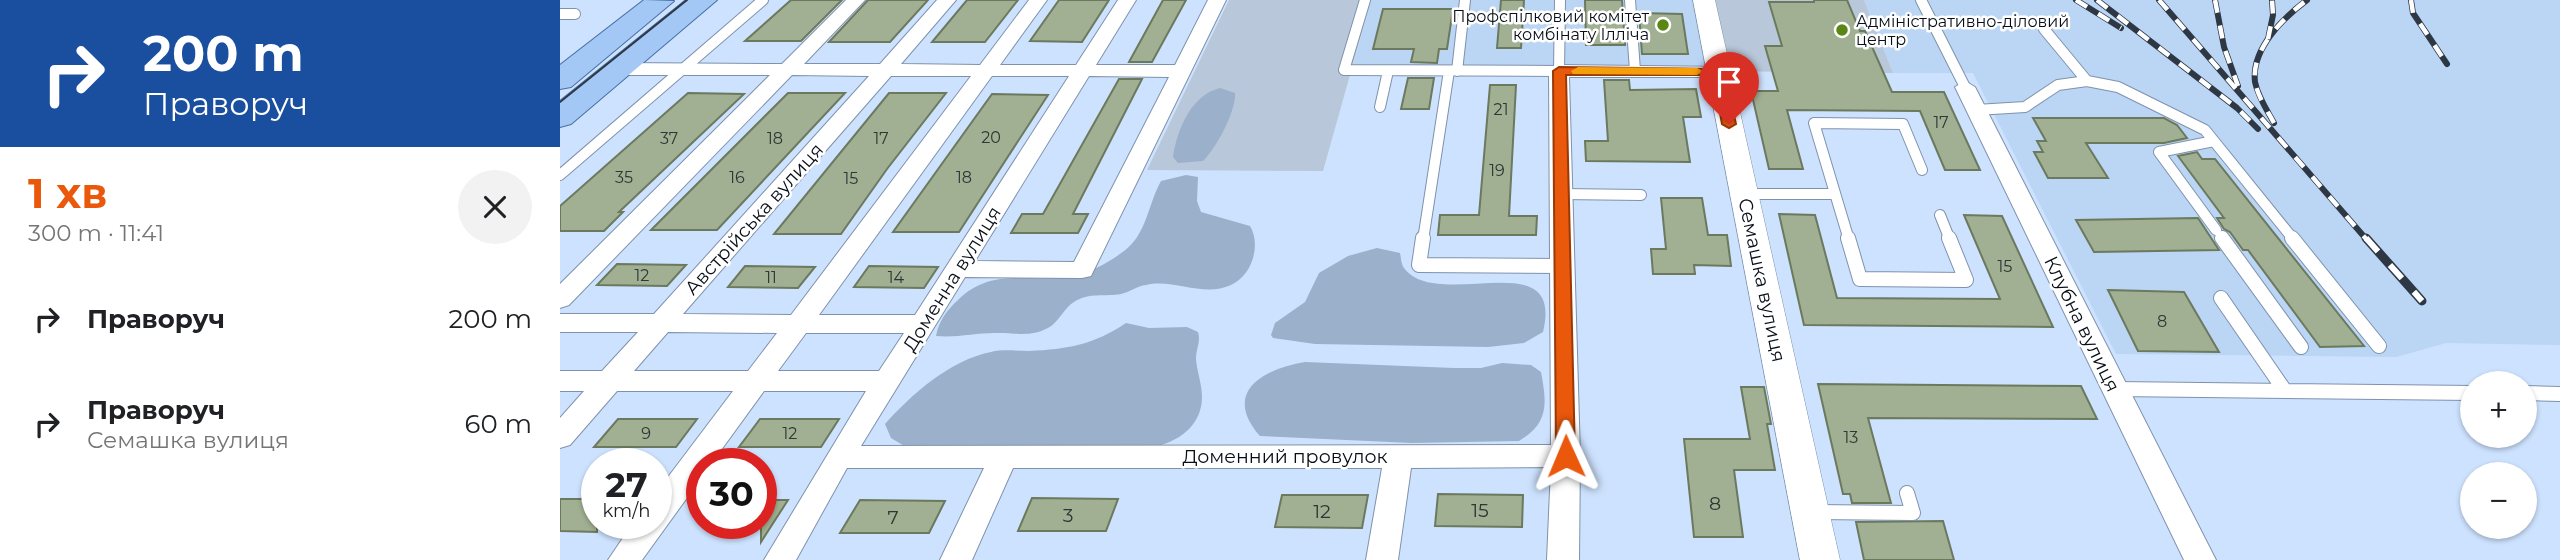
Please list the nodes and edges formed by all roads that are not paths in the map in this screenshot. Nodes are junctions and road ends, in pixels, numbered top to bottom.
1 (662, 0) edge
2 (703, 0) edge
3 (763, 0) edge
4 (856, 0) edge
5 (947, 0) edge
6 (1038, 0) edge
7 (1127, 0) edge
8 (1217, 0) edge
9 (1365, 0) edge
10 (1465, 0) edge
11 (1560, 0) edge
12 (1630, 0) edge
13 (1704, 0) edge
14 (1921, 0) edge
15 (560, 14) edge
16 (575, 14) dead end
17 (2044, 29) dead end
18 (568, 69) edge
19 (619, 69) junction
20 (682, 69) junction
21 (789, 70) junction
22 (885, 70) junction
23 (986, 70) junction
24 (1084, 71) junction
25 (1181, 71) junction
26 (1388, 71) junction
27 (1453, 71) junction
28 (1559, 71) junction
29 (1636, 71) junction
30 (1718, 72) junction
31 (2087, 81) junction
32 (1970, 99) junction
33 (1380, 107) dead end
34 (560, 117) edge
35 (2214, 141) junction
36 (1922, 170) dead end
37 (560, 175) edge
38 (1562, 194) junction
39 (1744, 194) junction
40 (1835, 194) junction
41 (1641, 195) dead end
42 (1940, 215) dead end
43 (1563, 266) junction
44 (958, 270) junction
45 (2221, 298) dead end
46 (560, 299) edge
47 (560, 323) edge
48 (661, 323) junction
49 (798, 323) junction
50 (923, 324) junction
51 (2379, 346) dead end
52 (2301, 347) dead end
53 (560, 380) edge
54 (610, 381) junction
55 (756, 381) junction
56 (887, 381) junction
57 (2115, 389) junction
58 (2285, 391) junction
59 (2460, 393) edge
60 (2537, 393) edge
61 (2560, 394) edge
62 (560, 438) edge
63 (1398, 456) junction
64 (1566, 456) junction
65 (839, 457) junction
66 (1004, 457) junction
67 (1907, 493) dead end
68 (672, 494) edge
69 (1811, 512) junction
70 (639, 539) edge
71 (624, 560) edge
72 (780, 560) edge
73 (956, 560) edge
74 (1382, 560) edge
75 (1563, 560) edge
76 (1820, 560) edge
77 (2200, 560) edge

1 - 18 main road
2 - 19 main road
3 - 20 lane
4 - 21 street
5 - 22 street, Австрійська вулиця
6 - 23 street
7 - 24 street, Доменна вулиця
8 - 25 street
9 - 26 lane
10 - 27 lane
11 - 28 lane
12 - 29 lane
13 - 30 street, Семашка вулиця
14 - 32 lane
15 - 16 lane
17 - 31 lane
19 - 20 street
19 - 34 main road
20 - 21 street
20 - 37 lane
21 - 22 street
21 - 46 street
22 - 23 street
22 - 48 street, Австрійська вулиця
23 - 24 street
23 - 49 street
24 - 25 street
24 - 44 street, Доменна вулиця
25 - 44 street
26 - 27 lane
26 - 33 lane
27 - 28 lane
27 - 43 lane
28 - 29 street
28 - 38 street
29 - 30 street
30 - 39 street, Семашка вулиця
31 - 32 lane
31 - 35 lane
32 - 57 street, Клубна вулиця
35 - 51 lane
35 - 52 lane
36 - 40 lane
38 - 41 lane
38 - 43 street
39 - 40 lane
39 - 69 street, Семашка вулиця
40 - 42 lane
43 - 64 street
44 - 50 street, Доменна вулиця
45 - 58 lane
47 - 48 street
48 - 49 street
48 - 54 street, Австрійська вулиця
49 - 50 street
49 - 55 street
50 - 56 street, Доменна вулиця
53 - 54 street
54 - 55 street
54 - 62 street, Австрійська вулиця
55 - 56 street
55 - 68 street
56 - 65 street, Доменна вулиця
57 - 58 lane
57 - 77 street, Клубна вулиця
58 - 59 lane
60 - 61 lane
63 - 64 street, Доменний провулок
63 - 66 street, Доменний провулок
63 - 74 street
64 - 75 street
65 - 66 street, Доменний провулок
65 - 72 street, Доменна вулиця
66 - 73 street
67 - 69 lane
69 - 76 street, Семашка вулиця
70 - 71 street

